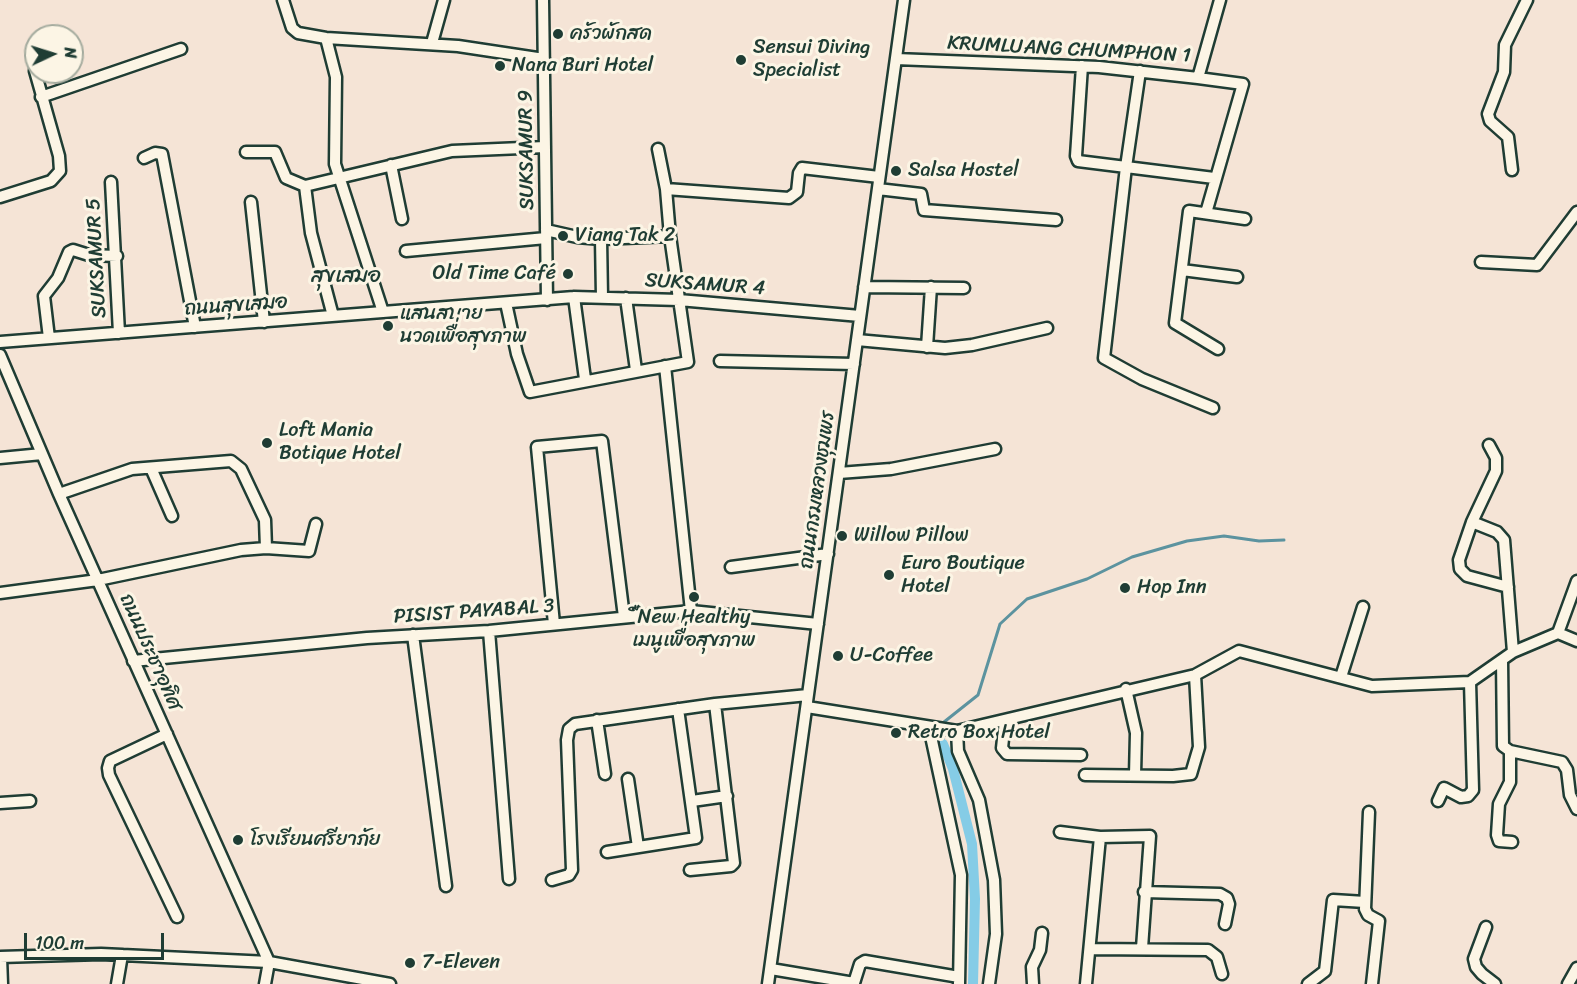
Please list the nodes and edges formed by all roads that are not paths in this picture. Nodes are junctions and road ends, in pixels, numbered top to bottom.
1 (283, 0) edge
2 (444, 0) edge
3 (543, 0) edge
4 (904, 0) edge
5 (1220, 0) edge
6 (1527, 0) edge
7 (326, 38) junction
8 (432, 43) junction
9 (181, 49) dead end
10 (544, 59) junction
11 (896, 59) junction
12 (1082, 66) junction
13 (1140, 71) junction
14 (1198, 78) junction
15 (38, 84) edge
16 (41, 97) junction
17 (545, 147) junction
18 (658, 149) dead end
19 (246, 152) dead end
20 (144, 158) dead end
21 (391, 165) junction
22 (1126, 167) junction
23 (1512, 170) dead end
24 (879, 177) junction
25 (339, 178) junction
26 (1214, 178) junction
27 (111, 182) dead end
28 (305, 186) junction
29 (666, 189) junction
30 (878, 189) junction
31 (0, 197) edge
32 (251, 202) dead end
33 (1577, 212) edge
34 (1206, 213) junction
35 (402, 219) dead end
36 (1245, 219) dead end
37 (1056, 220) dead end
38 (546, 234) junction
39 (670, 236) junction
40 (601, 239) junction
41 (406, 250) dead end
42 (117, 256) junction
43 (1481, 262) dead end
44 (1182, 270) junction
45 (1237, 276) dead end
46 (864, 287) junction
47 (931, 287) junction
48 (964, 288) dead end
49 (574, 297) junction
50 (602, 297) junction
51 (626, 298) junction
52 (547, 300) junction
53 (679, 300) junction
54 (506, 303) junction
55 (383, 312) junction
56 (333, 316) junction
57 (860, 316) junction
58 (264, 322) junction
59 (195, 327) junction
60 (1047, 327) dead end
61 (119, 333) junction
62 (49, 338) junction
63 (857, 340) junction
64 (0, 342) edge
65 (927, 347) junction
66 (1218, 349) dead end
67 (0, 355) edge
68 (720, 361) dead end
69 (854, 364) junction
70 (665, 366) junction
71 (636, 370) junction
72 (585, 379) junction
73 (1213, 408) dead end
74 (1489, 445) dead end
75 (995, 449) dead end
76 (42, 454) junction
77 (0, 458) edge
78 (151, 468) junction
79 (839, 473) junction
80 (59, 494) junction
81 (172, 516) dead end
82 (1472, 522) junction
83 (316, 524) dead end
84 (266, 548) junction
85 (828, 554) junction
86 (731, 567) dead end
87 (98, 580) junction
88 (1577, 581) edge
89 (1508, 587) junction
90 (0, 593) edge
91 (1363, 607) dead end
92 (691, 611) junction
93 (624, 617) junction
94 (554, 624) junction
95 (818, 624) junction
96 (489, 631) junction
97 (1558, 633) junction
98 (413, 635) junction
99 (1577, 641) edge
100 (1513, 652) junction
101 (1502, 660) junction
102 (133, 661) junction
103 (1195, 675) junction
104 (1341, 677) junction
105 (1470, 682) junction
106 (1126, 689) junction
107 (808, 695) junction
108 (715, 704) junction
109 (807, 707) junction
110 (678, 709) junction
111 (597, 720) junction
112 (1005, 721) junction
113 (931, 728) junction
114 (955, 730) junction
115 (167, 734) junction
116 (1510, 751) junction
117 (1081, 756) dead end
118 (604, 774) dead end
119 (1085, 775) dead end
120 (1135, 775) junction
121 (628, 779) dead end
122 (727, 796) junction
123 (30, 801) dead end
124 (692, 801) junction
125 (1438, 801) dead end
126 (0, 803) edge
127 (1577, 809) edge
128 (1369, 812) dead end
129 (1060, 832) dead end
130 (1100, 837) junction
131 (1512, 842) dead end
132 (638, 847) junction
133 (607, 852) dead end
134 (690, 870) dead end
135 (509, 879) dead end
136 (552, 880) dead end
137 (446, 886) dead end
138 (1144, 892) junction
139 (1365, 902) junction
140 (177, 917) dead end
141 (1225, 924) dead end
142 (1486, 927) dead end
143 (1042, 933) dead end
144 (1142, 948) junction
145 (1090, 949) junction
146 (122, 955) junction
147 (1, 957) edge
148 (269, 962) junction
149 (1577, 968) edge
150 (771, 969) junction
151 (1222, 974) dead end
152 (959, 980) edge
153 (2, 984) edge
154 (117, 984) edge
155 (265, 984) edge
156 (390, 984) edge
157 (768, 984) edge
158 (989, 984) edge
159 (1033, 984) edge
160 (1086, 984) edge
161 (1308, 984) edge
162 (1372, 984) edge
163 (1495, 984) edge
164 (1568, 984) edge

1 - 7 street
2 - 8 street
3 - 10 street, SUKSAMUR 9
4 - 11 street, ถนนกรมหลวงชุมพร
5 - 14 street, KRUMLUANG CHUMPHON 1
6 - 23 street
7 - 8 street
7 - 25 street
8 - 10 street
9 - 16 street
10 - 17 street, SUKSAMUR 9
11 - 12 street, KRUMLUANG CHUMPHON 1
11 - 24 street, ถนนกรมหลวงชุมพร
12 - 13 street, KRUMLUANG CHUMPHON 1
12 - 22 street
13 - 14 street, KRUMLUANG CHUMPHON 1
13 - 22 street
14 - 26 street
15 - 16 street
16 - 31 street
17 - 21 street
17 - 38 street, SUKSAMUR 9
18 - 29 street
19 - 28 street
20 - 59 street
21 - 25 street
21 - 35 street
22 - 26 street
22 - 73 street
24 - 29 street
24 - 30 street, ถนนกรมหลวงชุมพร
25 - 28 street
25 - 55 street
26 - 34 street
27 - 42 street, SUKSAMUR 5
28 - 56 street
29 - 39 street
30 - 37 street
30 - 46 street, ถนนกรมหลวงชุมพร
32 - 58 street
33 - 43 street
34 - 36 street
34 - 44 street
38 - 40 street
38 - 41 street
38 - 52 street, SUKSAMUR 9
39 - 40 street
39 - 53 street
40 - 50 street
42 - 61 street, SUKSAMUR 5
42 - 62 street
44 - 45 street
44 - 66 street
46 - 47 street
46 - 57 street, ถนนกรมหลวงชุมพร
47 - 48 street
47 - 65 street
49 - 50 street, SUKSAMUR 4
49 - 52 street, SUKSAMUR 4
49 - 72 street
50 - 51 street, SUKSAMUR 4
51 - 53 street, SUKSAMUR 4
51 - 71 street
52 - 54 street, ถนนสุขเสมอ
53 - 57 street, SUKSAMUR 4
53 - 70 street
54 - 55 street, ถนนสุขเสมอ
54 - 72 street
55 - 56 street, ถนนสุขเสมอ
56 - 58 street, ถนนสุขเสมอ
57 - 63 street, ถนนกรมหลวงชุมพร
58 - 59 street, ถนนสุขเสมอ
59 - 61 street, ถนนสุขเสมอ
60 - 65 street
61 - 62 street, ถนนสุขเสมอ
62 - 64 street, ถนนสุขเสมอ
63 - 65 street
63 - 69 street, ถนนกรมหลวงชุมพร
67 - 76 street, ถนนประชาอุทิศ
68 - 69 street
69 - 79 street, ถนนกรมหลวงชุมพร
70 - 71 street
70 - 92 street
71 - 72 street
74 - 82 street
75 - 79 street
76 - 77 street
76 - 80 street, ถนนประชาอุทิศ
78 - 80 street
78 - 81 street
78 - 84 street
79 - 85 street, ถนนกรมหลวงชุมพร
80 - 87 street, ถนนประชาอุทิศ
82 - 89 street
82 - 89 street
83 - 84 street
84 - 87 street
85 - 86 street
85 - 95 street, ถนนกรมหลวงชุมพร
87 - 90 street
87 - 102 street, ถนนประชาอุทิศ
88 - 97 street
89 - 100 street
91 - 104 street
92 - 93 street, PISIST PAYABAL 3
92 - 95 street, PISIST PAYABAL 3
93 - 94 street, PISIST PAYABAL 3
93 - 94 street
94 - 96 street, PISIST PAYABAL 3
95 - 107 street, ถนนกรมหลวงชุมพร
96 - 98 street, PISIST PAYABAL 3
96 - 135 street
97 - 99 street
97 - 100 street
98 - 102 street, PISIST PAYABAL 3
98 - 137 street
100 - 101 street
101 - 105 street
101 - 116 street
102 - 115 street, ถนนประชาอุทิศ
103 - 104 street
103 - 106 street
103 - 120 street
104 - 105 street
105 - 125 street
106 - 112 street
106 - 120 street
107 - 108 street
107 - 109 street, ถนนกรมหลวงชุมพร
108 - 110 street
108 - 122 street
109 - 113 street
109 - 150 street, ถนนกรมหลวงชุมพร
110 - 111 street
110 - 124 street
111 - 118 street
111 - 136 street
112 - 114 street
112 - 117 street
113 - 114 street
113 - 152 street
114 - 158 street
115 - 140 street
115 - 148 street, ถนนประชาอุทิศ
116 - 127 street
116 - 131 street
119 - 120 street
121 - 132 street
122 - 124 street
122 - 134 street
123 - 126 street
124 - 132 street
128 - 139 street
129 - 130 street
130 - 138 street
130 - 145 street
132 - 133 street
138 - 141 street
138 - 144 street
139 - 161 street
139 - 162 street
142 - 163 street
143 - 159 street
144 - 145 street
144 - 151 street
145 - 160 street
146 - 147 street
146 - 148 street
146 - 154 street
147 - 153 street
148 - 155 street
148 - 156 street
149 - 164 street
150 - 152 street
150 - 157 street, ถนนกรมหลวงชุมพร

